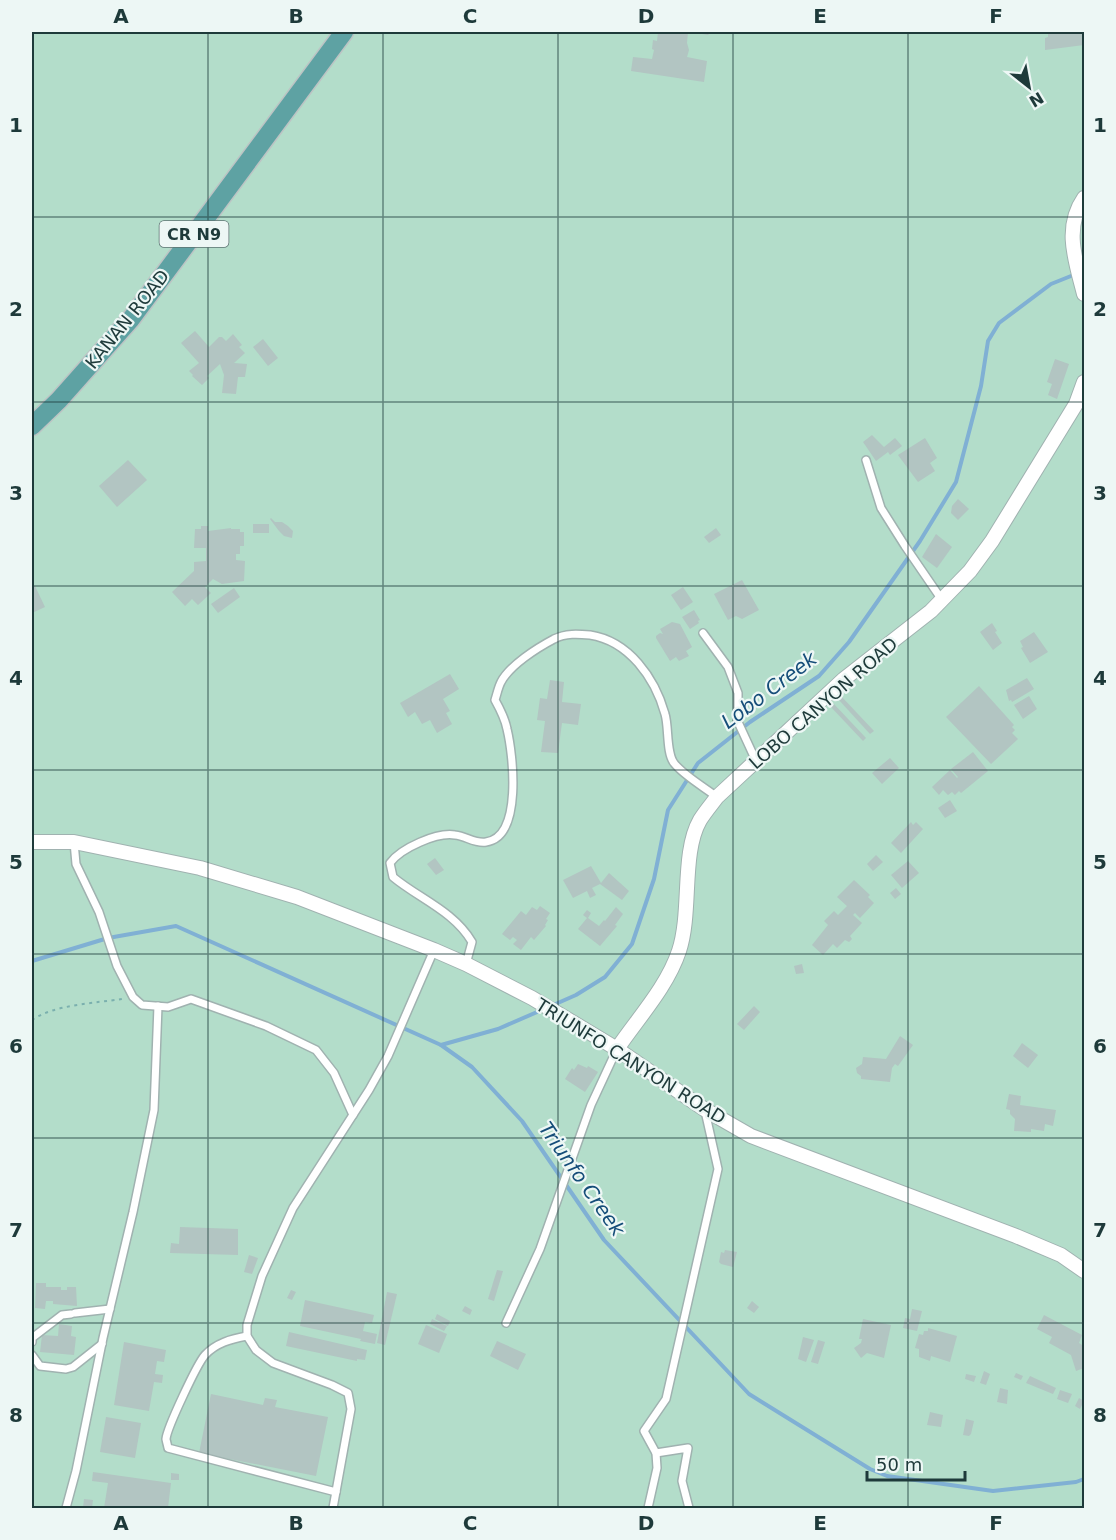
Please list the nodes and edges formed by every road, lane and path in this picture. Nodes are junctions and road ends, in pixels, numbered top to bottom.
1 (344, 32) edge
2 (1084, 198) edge
3 (1084, 291) edge
4 (1084, 382) edge
5 (32, 426) edge
6 (866, 460) dead end
7 (942, 600) junction
8 (702, 633) dead end
9 (756, 761) junction
10 (717, 797) junction
11 (32, 842) edge
12 (74, 842) junction
13 (434, 950) junction
14 (466, 964) junction
15 (133, 997) junction
16 (158, 1006) junction
17 (32, 1020) edge
18 (617, 1048) junction
19 (704, 1109) junction
20 (353, 1115) junction
21 (1084, 1271) edge
22 (110, 1309) junction
23 (506, 1323) dead end
24 (247, 1336) junction
25 (32, 1342) edge
26 (102, 1344) junction
27 (32, 1356) edge
28 (656, 1453) junction
29 (336, 1492) junction
30 (66, 1509) edge
31 (333, 1509) edge
32 (648, 1509) edge
33 (689, 1509) edge

1 - 5 main road, KANAN ROAD / CR N9
2 - 3 street
4 - 7 street, LOBO CANYON ROAD
6 - 7 lane
7 - 9 street, LOBO CANYON ROAD
8 - 9 lane
9 - 10 street, LOBO CANYON ROAD
10 - 14 lane
10 - 18 street, LOBO CANYON ROAD
11 - 12 street, TRIUNFO CANYON ROAD
12 - 13 street, TRIUNFO CANYON ROAD
12 - 15 lane
13 - 14 street, TRIUNFO CANYON ROAD
13 - 20 lane
14 - 18 street, TRIUNFO CANYON ROAD
15 - 16 lane
15 - 17 path
16 - 20 lane
16 - 22 lane
18 - 19 street, TRIUNFO CANYON ROAD
18 - 23 lane
19 - 21 street, TRIUNFO CANYON ROAD
19 - 28 lane
20 - 24 lane
22 - 25 lane
22 - 26 lane
24 - 29 lane
24 - 29 lane
26 - 27 lane
26 - 30 lane
28 - 32 lane
28 - 33 lane
29 - 31 lane

